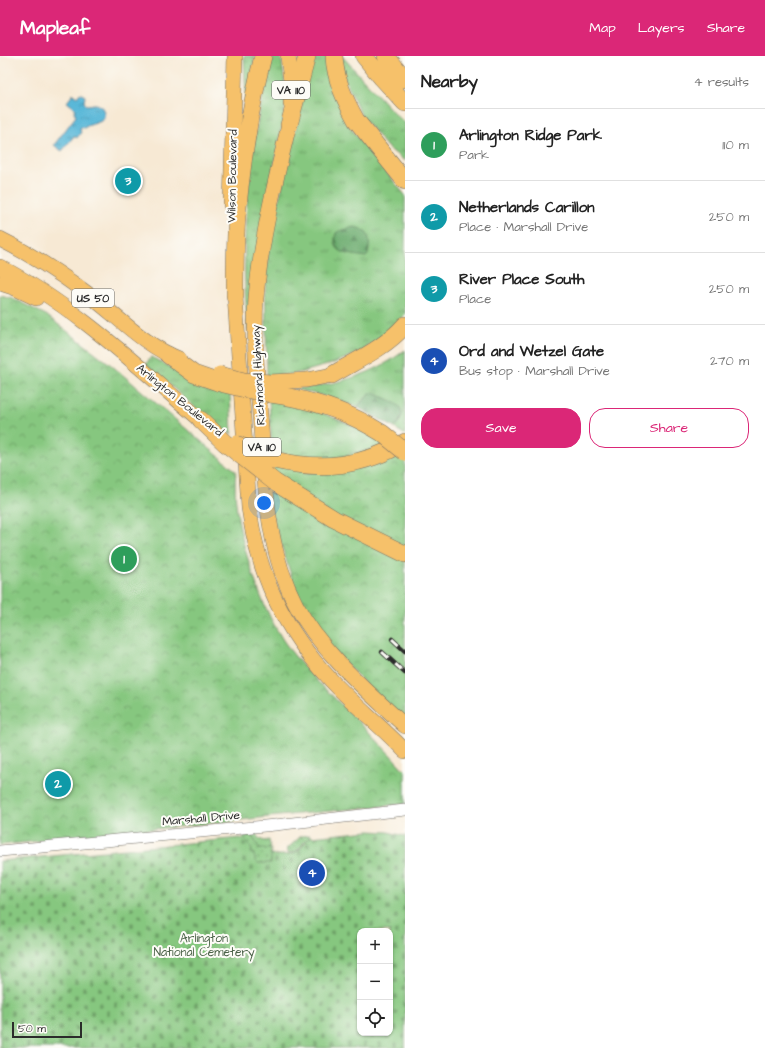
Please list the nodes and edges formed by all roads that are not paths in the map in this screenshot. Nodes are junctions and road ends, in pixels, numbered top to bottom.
1 (235, 56) edge
2 (263, 56) edge
3 (288, 56) edge
4 (307, 56) edge
5 (334, 56) edge
6 (364, 56) edge
7 (386, 56) edge
8 (405, 79) edge
9 (405, 103) edge
10 (290, 125) junction
11 (368, 135) junction
12 (405, 164) edge
13 (405, 181) edge
14 (0, 232) edge
15 (0, 239) edge
16 (14, 246) junction
17 (0, 266) edge
18 (0, 283) edge
19 (235, 296) junction
20 (78, 318) junction
21 (405, 325) edge
22 (405, 340) edge
23 (168, 355) joint
24 (332, 375) junction
25 (271, 388) junction
26 (201, 420) joint
27 (224, 440) junction
28 (405, 442) edge
29 (405, 452) edge
30 (405, 554) edge
31 (405, 726) edge
32 (405, 751) edge
33 (405, 810) edge
34 (0, 851) edge

1 - 19 main road, Wilson Boulevard / VA 110
2 - 19 highway
3 - 10 main road, VA 110
4 - 10 highway
5 - 11 highway
6 - 9 highway
7 - 8 highway
10 - 31 main road, Richmond Highway / VA 110
11 - 12 highway
11 - 13 highway
14 - 16 main road
15 - 16 main road, US 50
16 - 23 main road, US 50
17 - 20 main road, Arlington Boulevard / US 50
18 - 20 main road
19 - 32 main road, Richmond Highway / VA 110
20 - 26 main road, Arlington Boulevard / US 50
21 - 24 highway
22 - 24 highway
23 - 25 highway, bridge
24 - 25 main road
25 - 29 highway, bridge
26 - 27 highway, Arlington Boulevard / US 50
27 - 28 highway, Arlington Boulevard / US 50, bridge
27 - 30 highway, bridge
33 - 34 street, Marshall Drive

